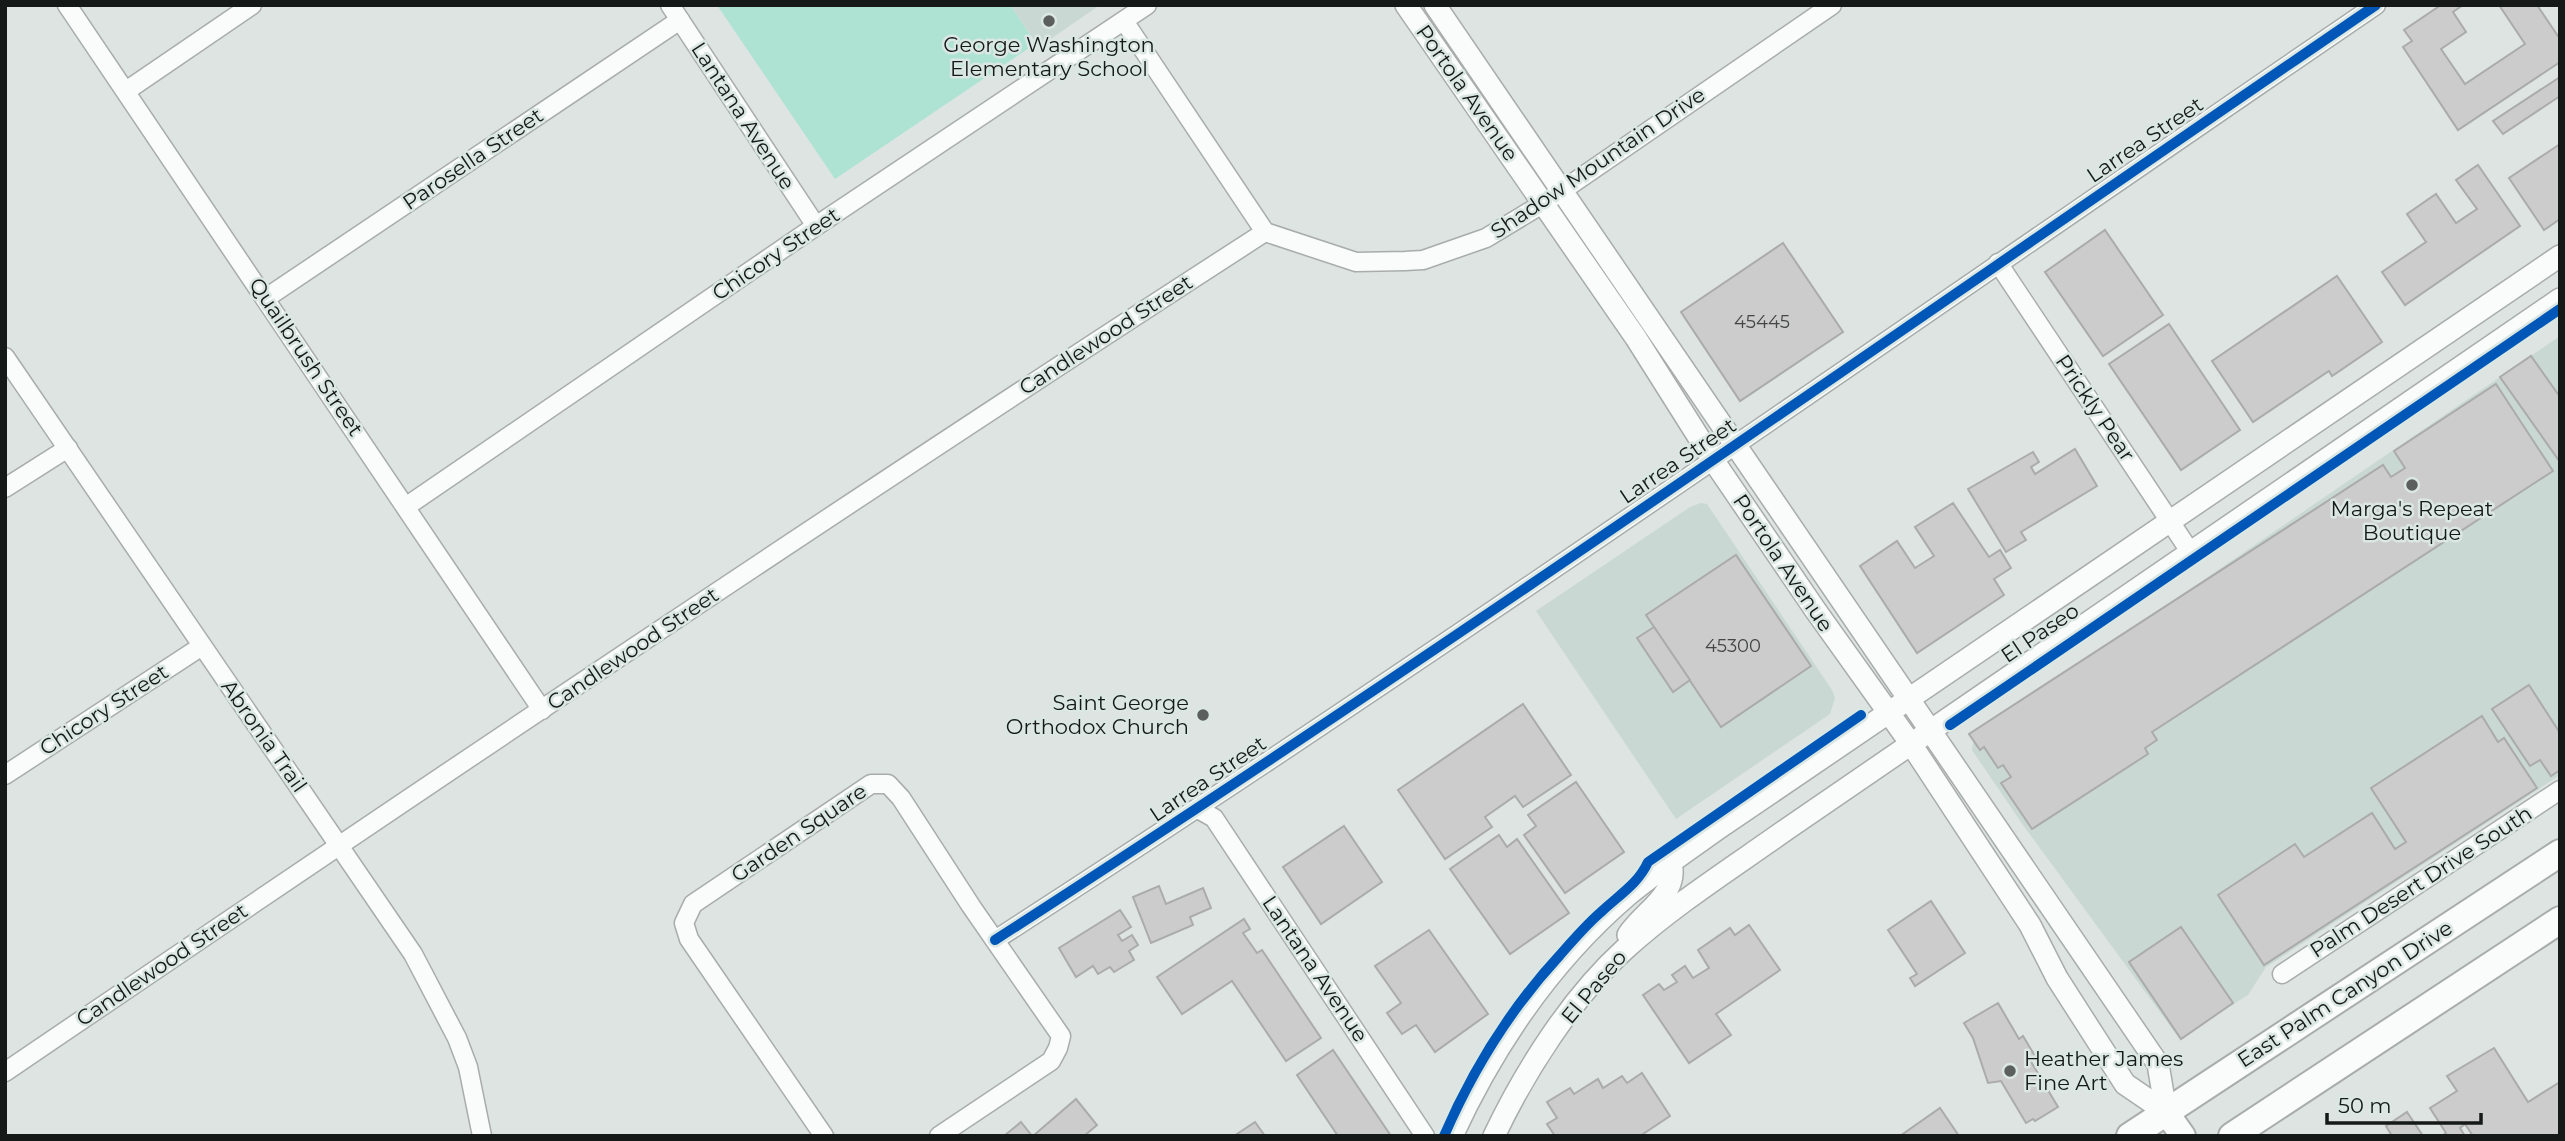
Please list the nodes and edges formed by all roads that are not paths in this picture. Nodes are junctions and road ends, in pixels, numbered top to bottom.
1 (67, 5) edge
2 (252, 5) edge
3 (1147, 5) edge
4 (1406, 5) edge
5 (1435, 5) edge
6 (1832, 5) edge
7 (2376, 5) edge
8 (675, 13) edge
9 (1124, 20) junction
10 (126, 90) junction
11 (1553, 197) junction
12 (816, 226) junction
13 (1265, 232) junction
14 (2560, 256) edge
15 (1998, 263) junction
16 (266, 298) junction
17 (2560, 299) edge
18 (5, 357) edge
19 (1735, 445) junction
20 (68, 447) junction
21 (1713, 460) junction
22 (5, 488) edge
23 (407, 506) junction
24 (2170, 521) junction
25 (2191, 553) junction
26 (202, 646) junction
27 (542, 710) junction
28 (1898, 710) junction
29 (1922, 734) junction
30 (5, 775) edge
31 (2560, 790) edge
32 (1198, 809) junction
33 (339, 845) junction
34 (1980, 849) junction
35 (2560, 853) edge
36 (2018, 858) junction
37 (1671, 863) junction
38 (2560, 920) edge
39 (995, 940) junction
40 (1624, 950) junction
41 (2282, 974) dead end
42 (5, 1072) edge
43 (2166, 1112) junction
44 (482, 1136) edge
45 (824, 1136) edge
46 (939, 1136) edge
47 (1425, 1136) edge
48 (1452, 1136) edge
49 (1494, 1136) edge
50 (2130, 1136) edge
51 (2183, 1136) edge
52 (2232, 1136) edge

1 - 10 street, Quailbrush Street
2 - 10 street
3 - 9 street, Chicory Street
4 - 11 street, Portola Avenue
5 - 11 street, Portola Avenue
6 - 11 street, Shadow Mountain Drive
7 - 15 street, Larrea Street
8 - 12 street, Lantana Avenue
8 - 16 street, Parosella Street
9 - 12 street, Chicory Street
9 - 13 street
10 - 16 street, Quailbrush Street
11 - 13 street, Shadow Mountain Drive
11 - 19 street, Portola Avenue
11 - 21 street, Portola Avenue
12 - 23 street, Chicory Street
13 - 27 street, Candlewood Street
14 - 24 street, El Paseo
15 - 19 street, Larrea Street
15 - 24 street, Prickly Pear
16 - 23 street, Quailbrush Street
17 - 25 street, El Paseo
18 - 20 street, Abronia Trail
19 - 21 street, Larrea Street
19 - 28 street, Portola Avenue
20 - 22 street
20 - 26 street, Abronia Trail
21 - 28 street, Portola Avenue
21 - 32 street, Larrea Street
23 - 27 street, Quailbrush Street
24 - 25 street, Prickly Pear
24 - 28 street, El Paseo
25 - 29 street, El Paseo
26 - 30 street, Chicory Street
26 - 33 street, Abronia Trail
27 - 33 street, Candlewood Street
28 - 29 street, Portola Avenue
28 - 37 street, El Paseo
29 - 34 street, Portola Avenue
29 - 36 street, Portola Avenue
29 - 40 street, El Paseo
31 - 41 street, Palm Desert Drive South
32 - 39 street, Larrea Street
32 - 47 street, Lantana Avenue
33 - 42 street, Candlewood Street
33 - 44 street, Abronia Trail
34 - 36 street
34 - 43 street, Portola Avenue
35 - 43 main road, East Palm Canyon Drive
36 - 43 street, Portola Avenue
37 - 40 street
37 - 48 street, El Paseo
38 - 52 main road
39 - 45 street, Garden Square
39 - 46 street, Garden Square
40 - 49 street, El Paseo
43 - 50 main road, East Palm Canyon Drive
43 - 51 main road, Portola Avenue

